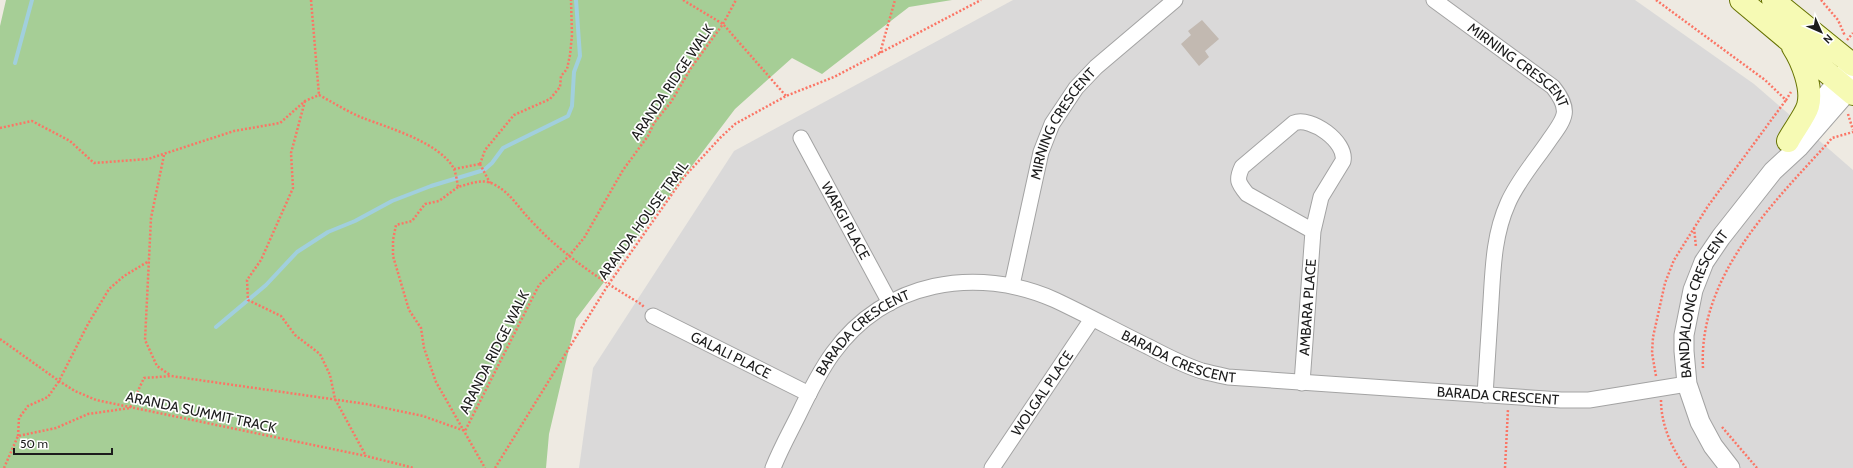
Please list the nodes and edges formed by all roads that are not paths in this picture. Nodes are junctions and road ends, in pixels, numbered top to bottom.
1 (1175, 0) edge
2 (1434, 0) edge
3 (1741, 0) edge
4 (1774, 0) edge
5 (1788, 38) junction
6 (1853, 65) edge
7 (1848, 92) edge
8 (801, 138) dead end
9 (1788, 141) junction
10 (1773, 171) junction
11 (1313, 231) junction
12 (1012, 285) junction
13 (890, 303) junction
14 (653, 316) road end
15 (1092, 319) junction
16 (1302, 382) junction
17 (1687, 384) junction
18 (809, 394) junction
19 (1485, 395) junction
20 (773, 468) edge
21 (992, 468) edge
22 (1730, 468) edge

1 - 12 street, MIRNING CRESCENT
2 - 19 street, MIRNING CRESCENT
3 - 5 main road
4 - 6 main road
5 - 7 main road
5 - 9 main road
6 - 7 street
7 - 9 street, BANDJALONG CRESCENT
7 - 10 street, BANDJALONG CRESCENT
8 - 13 street, WARGI PLACE
9 - 10 street, BANDJALONG CRESCENT
10 - 17 street, BANDJALONG CRESCENT
11 - 11 street, AMBARA PLACE
11 - 16 street, AMBARA PLACE
12 - 13 street, BARADA CRESCENT
12 - 15 street, BARADA CRESCENT
13 - 18 street, BARADA CRESCENT
14 - 18 street, GALALI PLACE
15 - 16 street, BARADA CRESCENT
15 - 21 street, WOLGAL PLACE
16 - 19 street, BARADA CRESCENT
17 - 19 street, BARADA CRESCENT
17 - 22 street, BANDJALONG CRESCENT
18 - 20 street, BARADA CRESCENT

